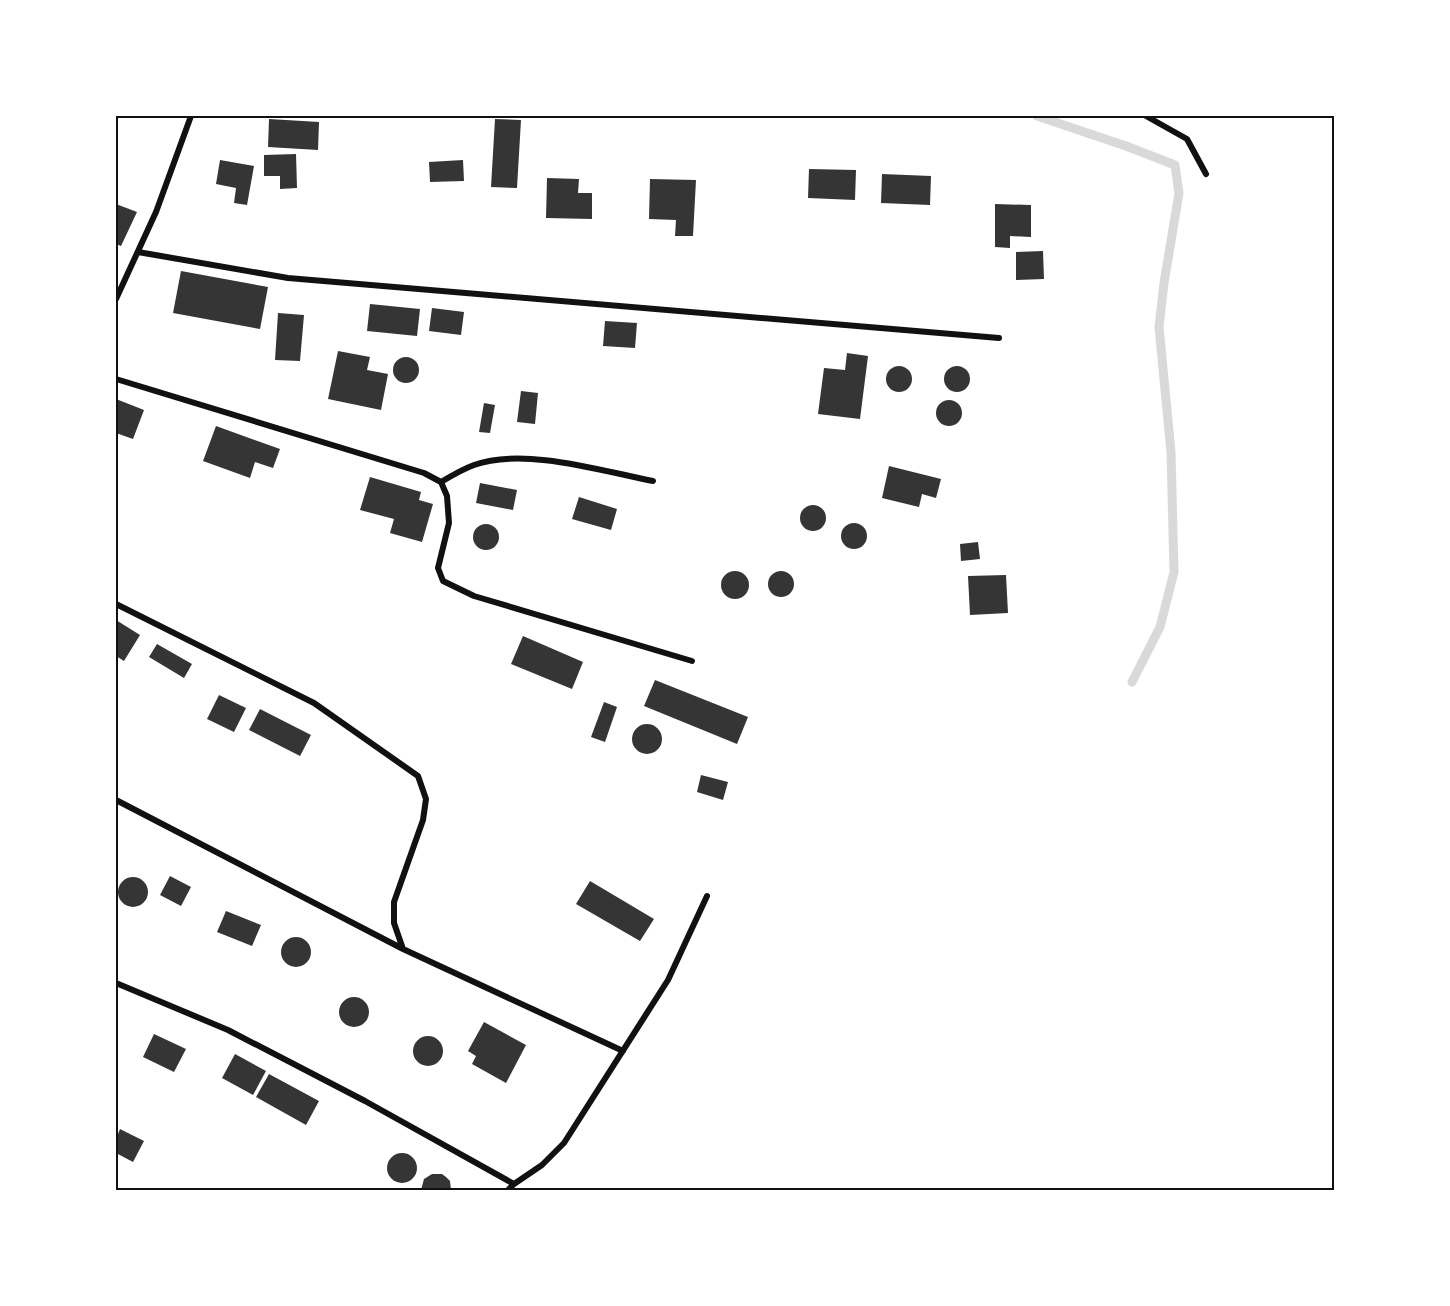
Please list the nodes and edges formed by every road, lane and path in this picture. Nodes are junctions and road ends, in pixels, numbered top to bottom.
1 (191, 116) edge
2 (1146, 116) edge
3 (1206, 174) dead end
4 (138, 252) junction
5 (116, 299) edge
6 (999, 338) dead end
7 (116, 379) edge
8 (653, 481) dead end
9 (441, 482) junction
10 (116, 604) edge
11 (692, 662) dead end
12 (116, 800) edge
13 (707, 896) dead end
14 (402, 949) junction
15 (116, 983) edge
16 (623, 1051) junction
17 (514, 1184) junction
18 (508, 1191) edge

1 - 4 street
2 - 3 street
4 - 5 street
4 - 6 street
7 - 9 street
8 - 9 street
9 - 11 street
10 - 14 street
12 - 14 street
13 - 16 street
14 - 16 street
15 - 17 street
16 - 17 street
17 - 18 street

